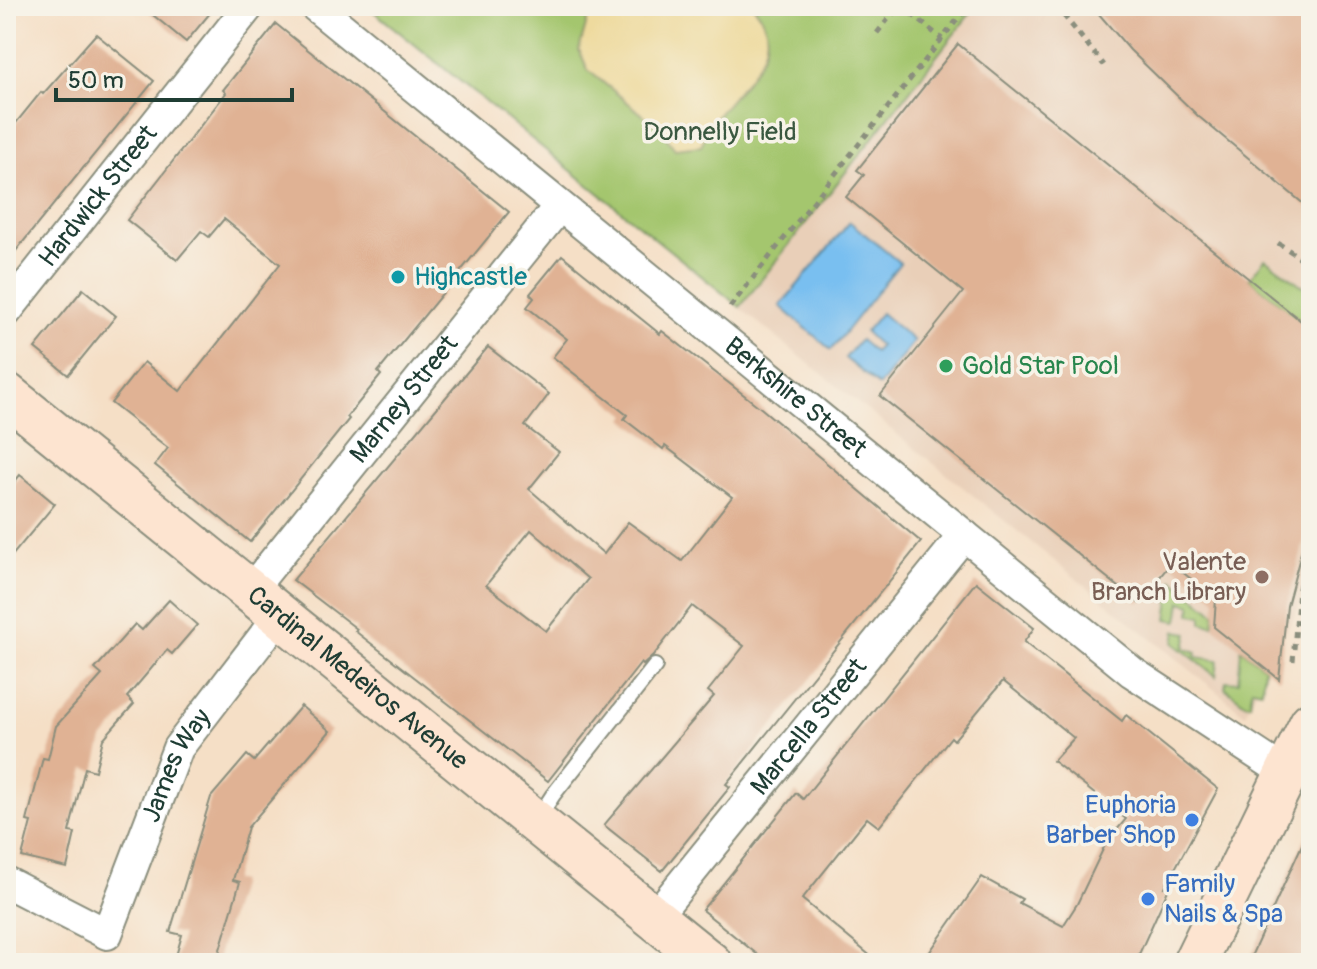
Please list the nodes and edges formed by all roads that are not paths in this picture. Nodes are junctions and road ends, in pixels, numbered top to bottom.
1 (249, 6) edge
2 (315, 6) edge
3 (558, 205) junction
4 (6, 312) edge
5 (6, 394) edge
6 (964, 535) junction
7 (265, 603) junction
8 (655, 666) dead end
9 (1311, 723) edge
10 (1286, 773) junction
11 (536, 822) junction
12 (6, 882) edge
13 (654, 918) junction
14 (710, 963) edge
15 (1194, 963) edge

1 - 4 street, Hardwick Street
2 - 3 street, Berkshire Street
3 - 6 street, Berkshire Street
3 - 7 street, Marney Street
5 - 7 main road, Cardinal Medeiros Avenue
6 - 10 street, Berkshire Street
6 - 13 street, Marcella Street
7 - 11 main road, Cardinal Medeiros Avenue
7 - 12 street, James Way
8 - 11 lane
9 - 10 main road
10 - 15 main road
11 - 13 main road, Cardinal Medeiros Avenue
13 - 14 main road, Cardinal Medeiros Avenue

